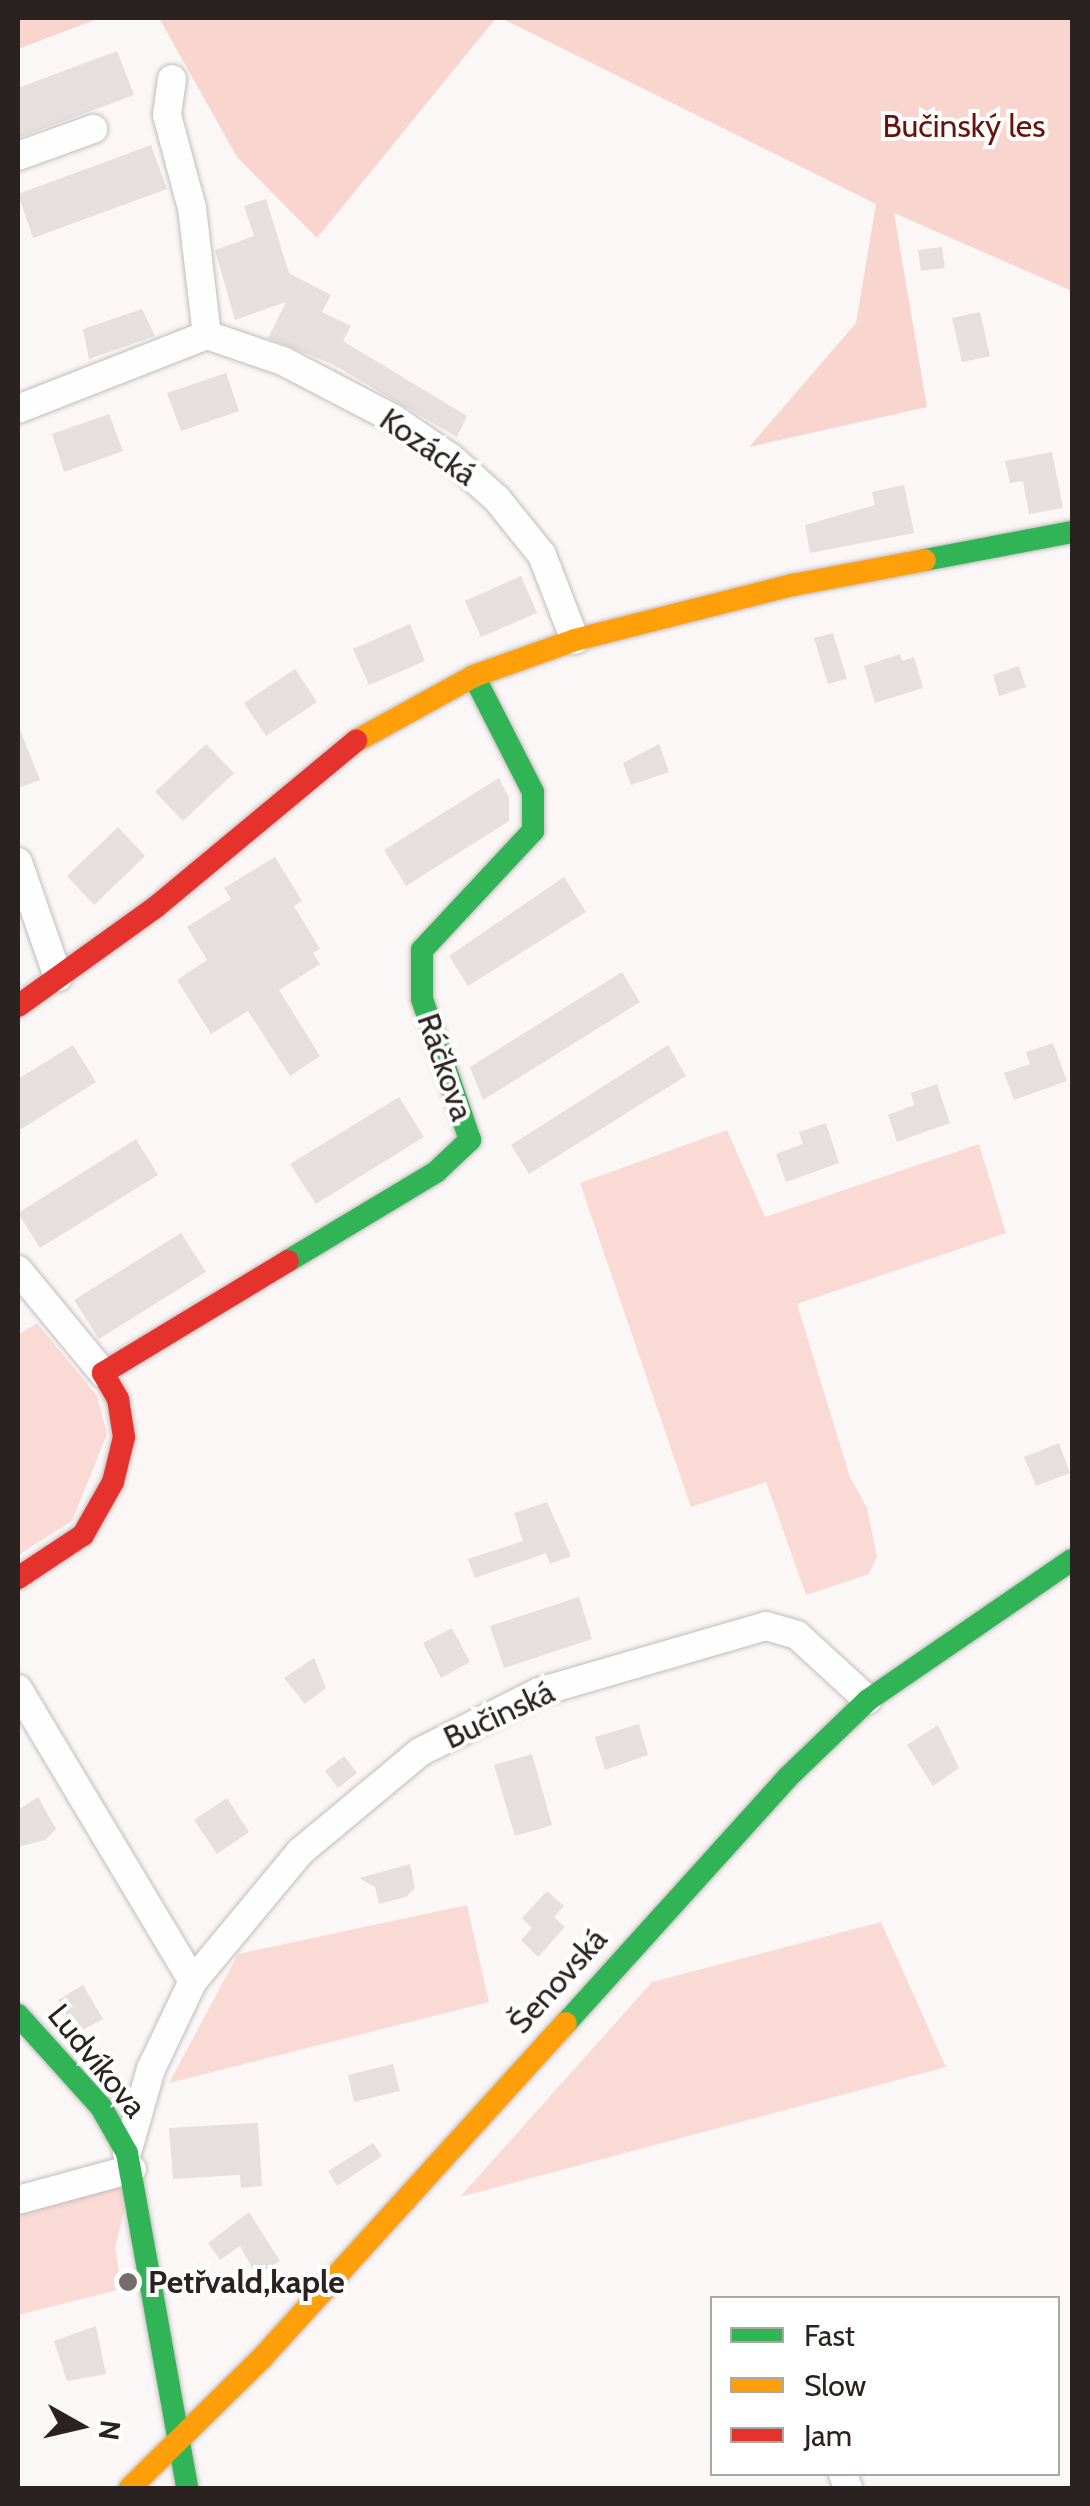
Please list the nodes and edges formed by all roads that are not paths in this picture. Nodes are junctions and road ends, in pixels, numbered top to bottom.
1 (172, 79) dead end
2 (93, 130) dead end
3 (18, 156) edge
4 (207, 335) junction
5 (18, 409) edge
6 (1072, 532) edge
7 (575, 640) junction
8 (474, 676) junction
9 (18, 862) edge
10 (58, 976) junction
11 (18, 1006) edge
12 (18, 1270) edge
13 (26, 1304) edge
14 (103, 1373) junction
15 (1072, 1560) edge
16 (18, 1578) edge
17 (18, 1689) edge
18 (868, 1700) junction
19 (193, 1981) junction
20 (18, 2016) edge
21 (130, 2161) junction
22 (18, 2200) edge
23 (180, 2444) junction
24 (130, 2488) edge
25 (187, 2488) edge

1 - 4 street
2 - 3 street
4 - 5 street
4 - 7 street, Kozácká
6 - 7 street
7 - 8 street
8 - 10 street
8 - 14 street, Ráčkova
9 - 10 street
10 - 11 street
12 - 13 street
13 - 14 street
14 - 16 street
15 - 18 street, Šenovská
17 - 19 street
18 - 19 street, Bučinská
18 - 23 street, Šenovská
19 - 21 street, Bučinská
20 - 21 street, Ludvíkova
21 - 22 street
21 - 23 street, Ludvíkova
23 - 24 street, Šenovská
23 - 25 street, Ludvíkova

